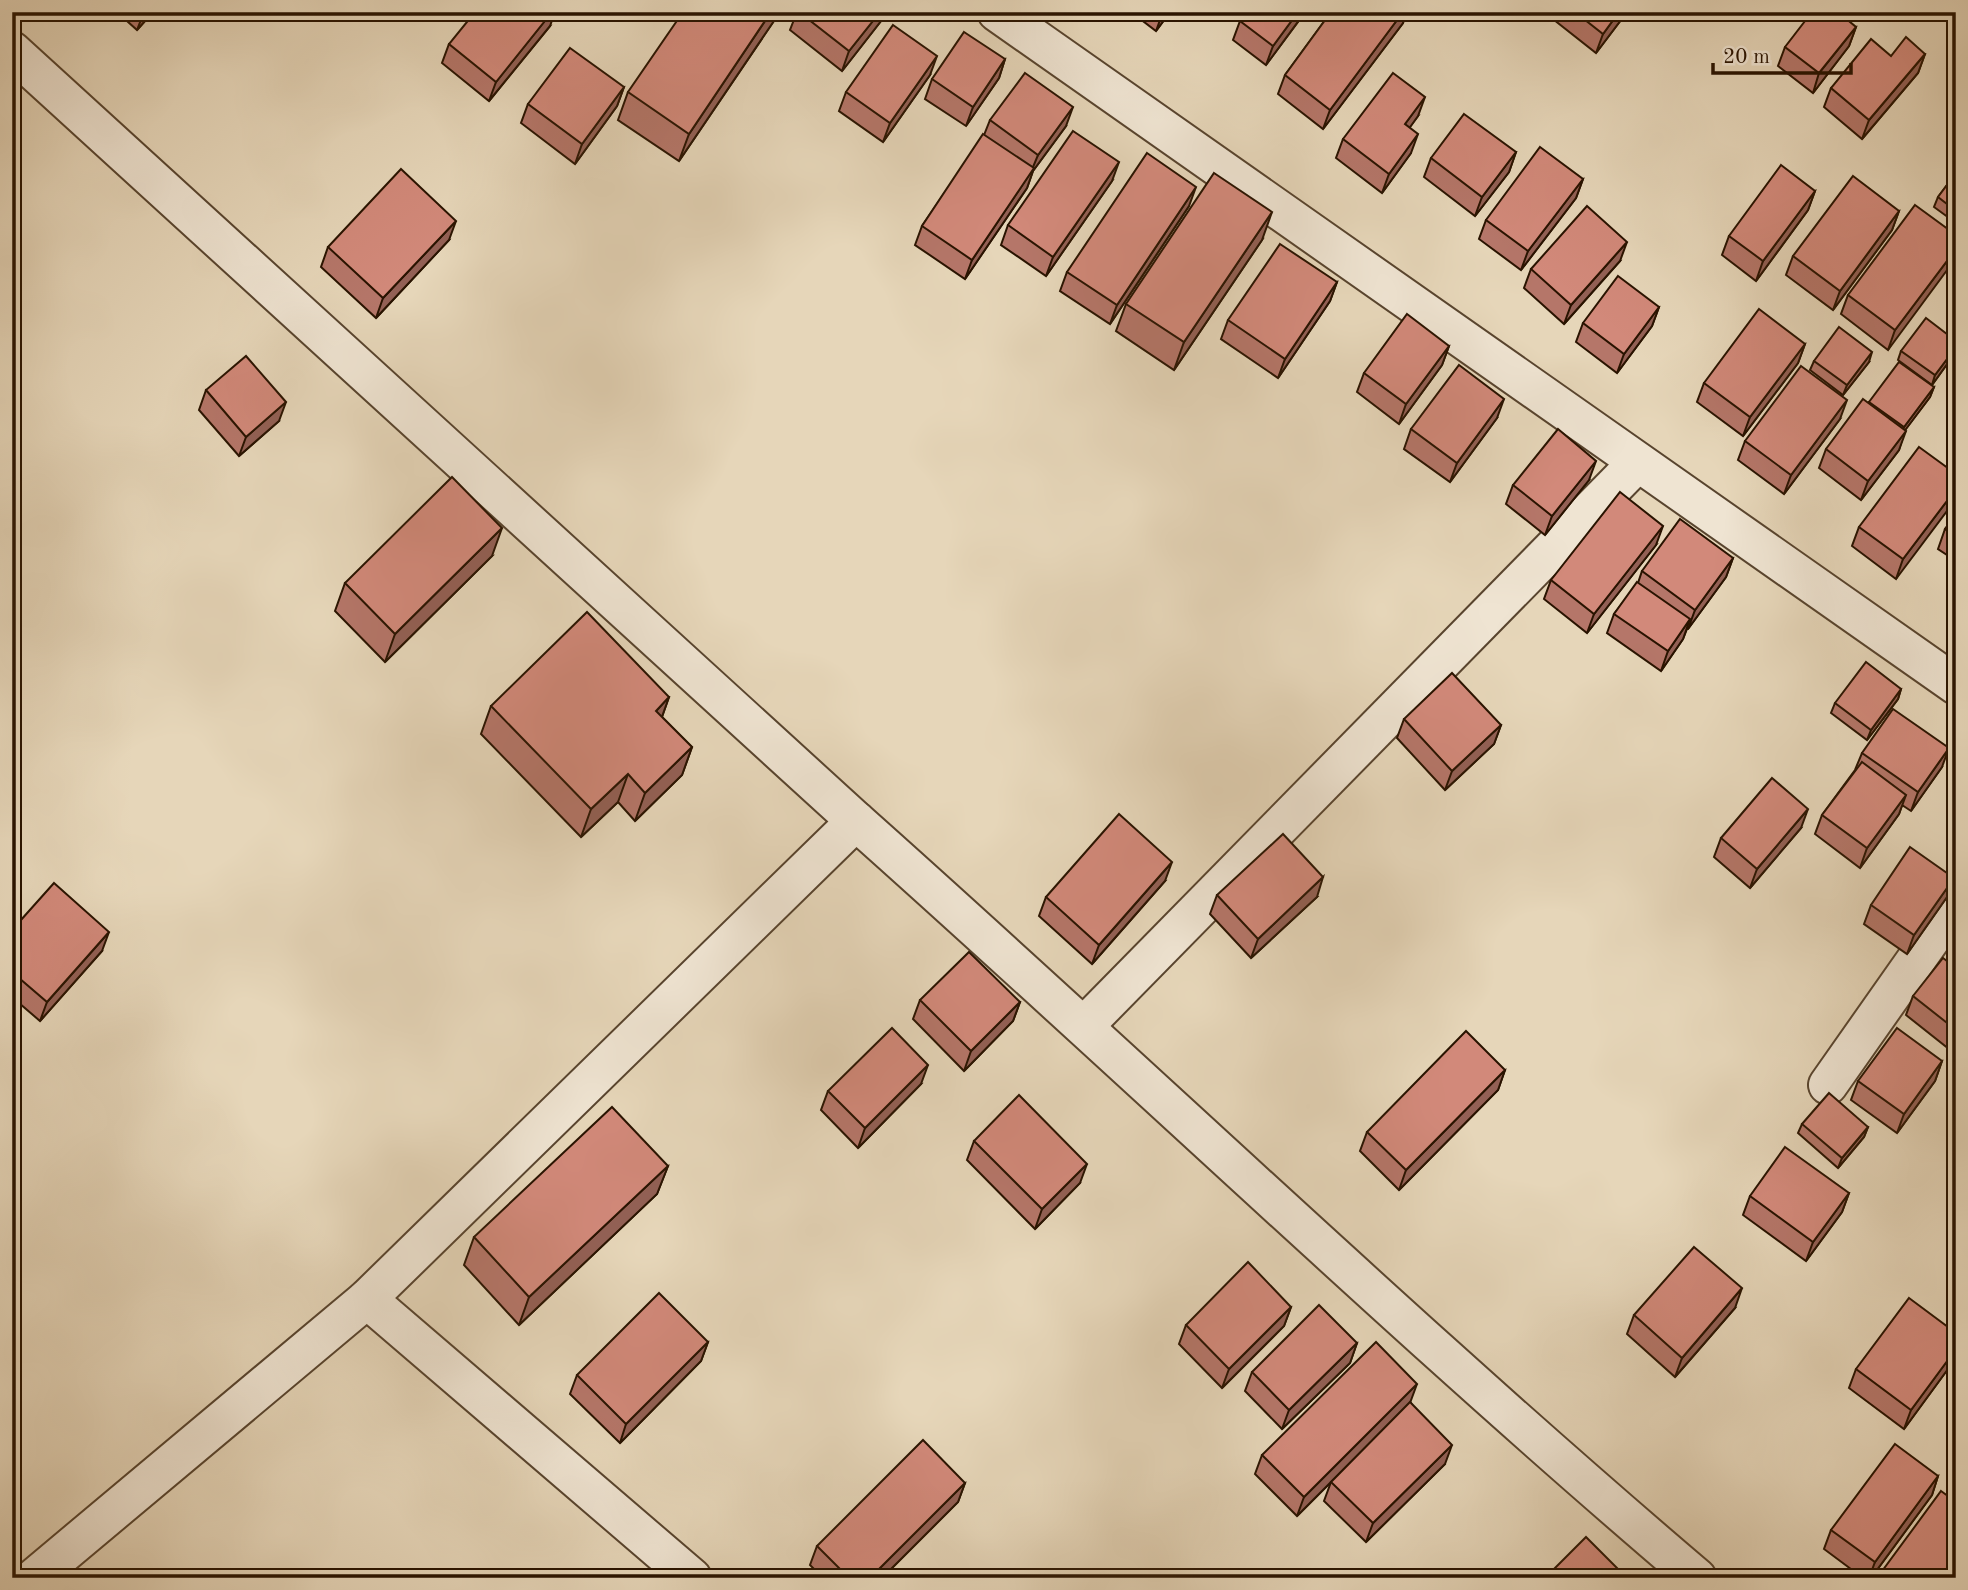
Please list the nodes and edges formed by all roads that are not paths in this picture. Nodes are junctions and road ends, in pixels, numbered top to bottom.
1 (997, 12) edge
2 (12, 51) edge
3 (1637, 463) junction
4 (1956, 685) edge
5 (856, 821) junction
6 (1956, 903) edge
7 (1084, 1026) junction
8 (1828, 1085) dead end
9 (368, 1299) junction
10 (34, 1578) edge
11 (692, 1578) edge
12 (1697, 1578) edge

1 - 3 street
2 - 5 street
3 - 4 street
3 - 7 street
5 - 7 street
5 - 9 street
6 - 8 street
7 - 12 street
9 - 10 street
9 - 11 street

